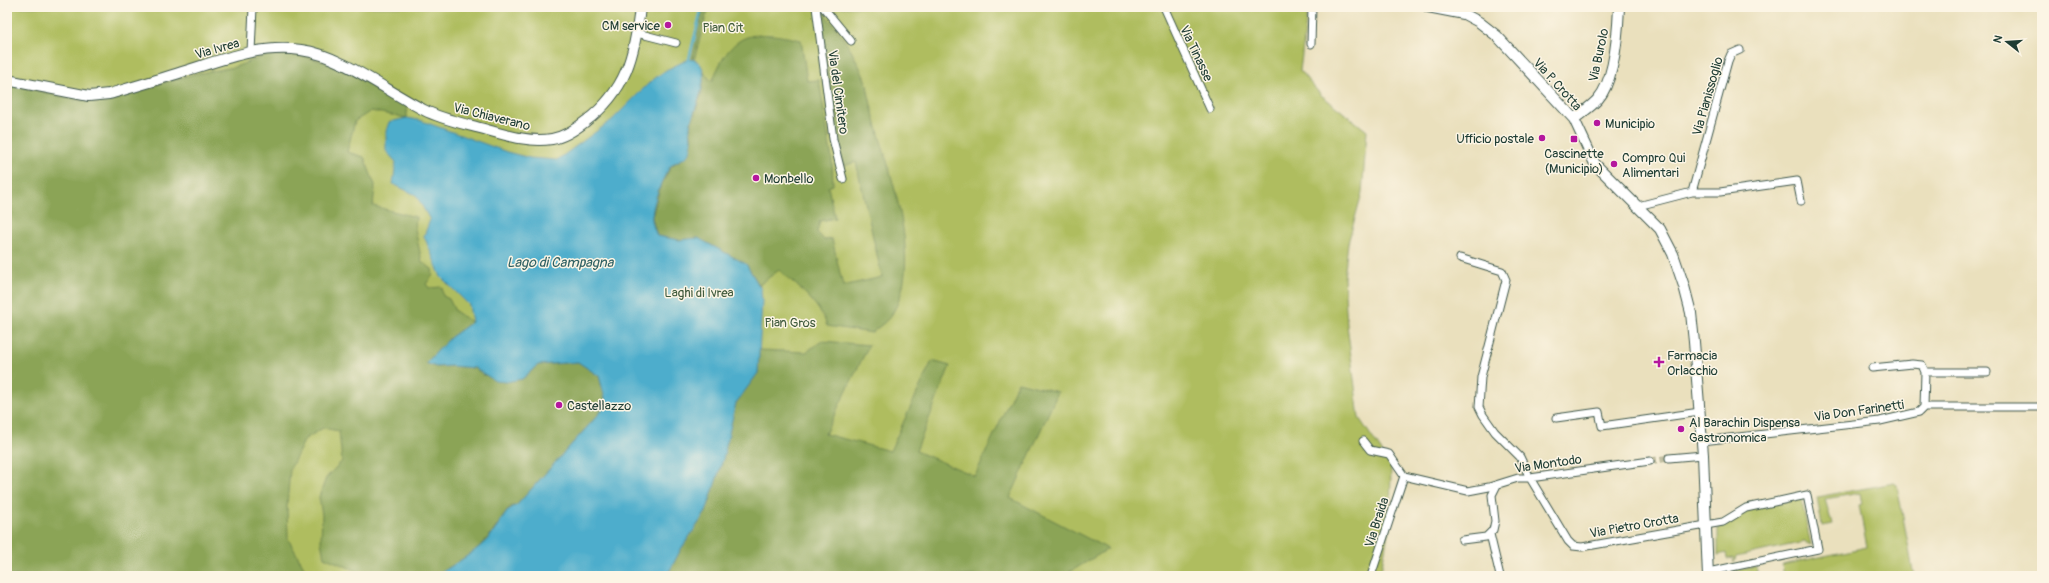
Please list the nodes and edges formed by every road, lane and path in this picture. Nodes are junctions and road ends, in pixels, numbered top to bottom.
1 (253, 7) edge
2 (640, 7) edge
3 (816, 7) edge
4 (823, 7) edge
5 (1164, 7) edge
6 (1312, 7) edge
7 (1428, 7) edge
8 (1619, 7) edge
9 (1452, 9) edge
10 (637, 33) junction
11 (851, 41) dead end
12 (676, 43) dead end
13 (1311, 44) dead end
14 (1740, 50) dead end
15 (252, 52) junction
16 (7, 80) edge
17 (1210, 109) dead end
18 (425, 111) joint
19 (1574, 119) junction
20 (843, 179) dead end
21 (1692, 192) junction
22 (1801, 201) dead end
23 (1638, 206) junction
24 (1460, 258) dead end
25 (1872, 368) dead end
26 (1925, 372) junction
27 (1987, 372) dead end
28 (1924, 407) junction
29 (2042, 407) edge
30 (1700, 412) junction
31 (1556, 418) dead end
32 (1363, 441) dead end
33 (1702, 442) junction
34 (1703, 454) junction
35 (1669, 458) tunnel mouth
36 (1650, 461) tunnel mouth
37 (1404, 476) junction
38 (1530, 478) junction
39 (1497, 485) junction
40 (1707, 525) junction
41 (1490, 534) junction
42 (1462, 540) dead end
43 (1708, 574) edge
44 (1372, 576) edge
45 (1500, 576) edge

1 - 15 street
2 - 10 street, Via Chiaverano
3 - 20 street, Via del Cimitero
4 - 11 street
5 - 17 street, Via Tinasse
6 - 13 street
7 - 9 street, Via P. Crotta
8 - 19 street, Via Burolo
9 - 19 street, Via P. Crotta
10 - 12 street
10 - 18 street, Via Chiaverano
14 - 21 street, Via Pianissoglio
15 - 16 street, Via Ivrea
15 - 18 street, Via Ivrea
19 - 23 street, Via P. Crotta
21 - 22 street
21 - 23 street
23 - 30 street, Via P. Crotta
24 - 38 street
25 - 26 street
26 - 27 street
26 - 28 street
28 - 29 street, Via Don Farinetti
28 - 33 street, Via Don Farinetti
30 - 31 street
30 - 33 street
32 - 37 street
33 - 34 street
34 - 35 street
34 - 40 street
36 - 38 street, Via Montodo
37 - 39 street, Via Montodo
37 - 44 street, Via Braida
38 - 39 street, Via Montodo
38 - 40 street, Via Pietro Crotta
39 - 41 street
40 - 43 street
40 - 43 street, Via Pietro Crotta
41 - 42 street
41 - 45 street

